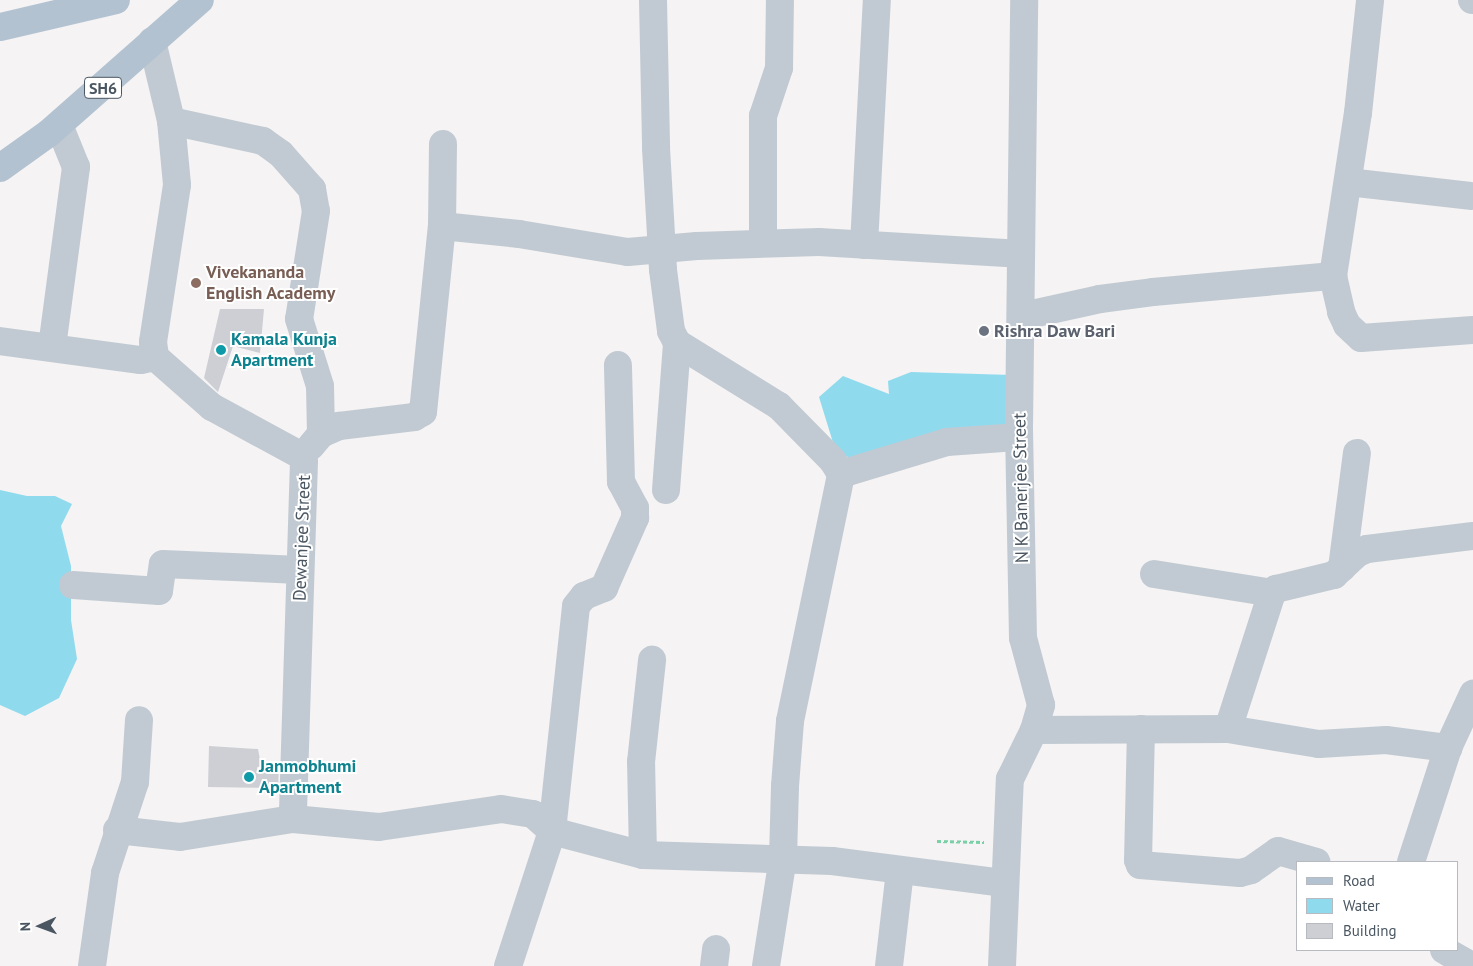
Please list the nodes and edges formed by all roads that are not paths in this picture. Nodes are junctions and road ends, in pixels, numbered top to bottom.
1 (116, 0) edge
2 (200, 0) edge
3 (653, 0) edge
4 (780, 0) edge
5 (877, 0) edge
6 (1024, 0) edge
7 (1370, 0) edge
8 (0, 27) edge
9 (152, 41) junction
10 (171, 121) junction
11 (59, 125) junction
12 (443, 144) dead end
13 (0, 168) edge
14 (1348, 182) junction
15 (1470, 196) dead end
16 (442, 226) junction
17 (763, 243) junction
18 (864, 245) junction
19 (662, 249) junction
20 (1021, 254) junction
21 (1333, 276) junction
22 (1023, 316) junction
23 (1473, 330) edge
24 (0, 341) edge
25 (677, 344) junction
26 (52, 348) junction
27 (155, 357) junction
28 (618, 365) dead end
29 (321, 434) junction
30 (1019, 437) junction
31 (1357, 453) dead end
32 (302, 456) junction
33 (841, 474) junction
34 (666, 490) dead end
35 (1473, 536) edge
36 (1342, 568) junction
37 (300, 570) junction
38 (1154, 574) dead end
39 (73, 585) dead end
40 (1272, 593) junction
41 (652, 660) dead end
42 (1473, 694) edge
43 (139, 720) dead end
44 (1228, 729) junction
45 (1034, 730) junction
46 (1141, 730) junction
47 (1448, 748) junction
48 (293, 819) junction
49 (542, 823) junction
50 (117, 830) junction
51 (643, 854) junction
52 (783, 858) junction
53 (1313, 861) edge
54 (1411, 861) edge
55 (900, 871) junction
56 (1003, 883) junction
57 (1446, 951) edge
58 (92, 966) edge
59 (508, 966) edge
60 (766, 966) edge
61 (889, 966) edge
62 (1002, 966) edge
63 (1472, 966) edge

1 - 8 main road
2 - 9 main road, SH6
3 - 19 street
4 - 17 street
5 - 18 street
6 - 20 street, N K Banerjee Street
7 - 14 street
9 - 10 street
9 - 11 main road, SH6
10 - 27 street
10 - 29 street
11 - 13 main road, SH6
11 - 26 street
12 - 16 street
14 - 15 street
14 - 21 street
16 - 19 street
16 - 29 street
17 - 18 street
17 - 19 street
18 - 20 street
19 - 25 street
20 - 22 street, N K Banerjee Street
21 - 22 street
21 - 23 street
22 - 30 street, N K Banerjee Street
24 - 26 street
25 - 33 street
25 - 34 street
26 - 27 street
27 - 32 street, Dewanjee Street
28 - 49 street
29 - 32 street
30 - 33 street
30 - 45 street, N K Banerjee Street
31 - 36 street
32 - 37 street, Dewanjee Street
33 - 52 street
35 - 36 street
36 - 40 street
37 - 39 street
37 - 48 street, Dewanjee Street
38 - 40 street
40 - 44 street
41 - 51 street
42 - 47 street
43 - 50 street
44 - 46 street
44 - 47 street
45 - 46 street
45 - 56 street, N K Banerjee Street
46 - 53 street
47 - 54 street
48 - 49 street
48 - 50 street
49 - 51 street
49 - 59 street
50 - 58 street
51 - 52 street
52 - 55 street
52 - 60 street
55 - 56 street
55 - 61 street
56 - 62 street, N K Banerjee Street
57 - 63 street

